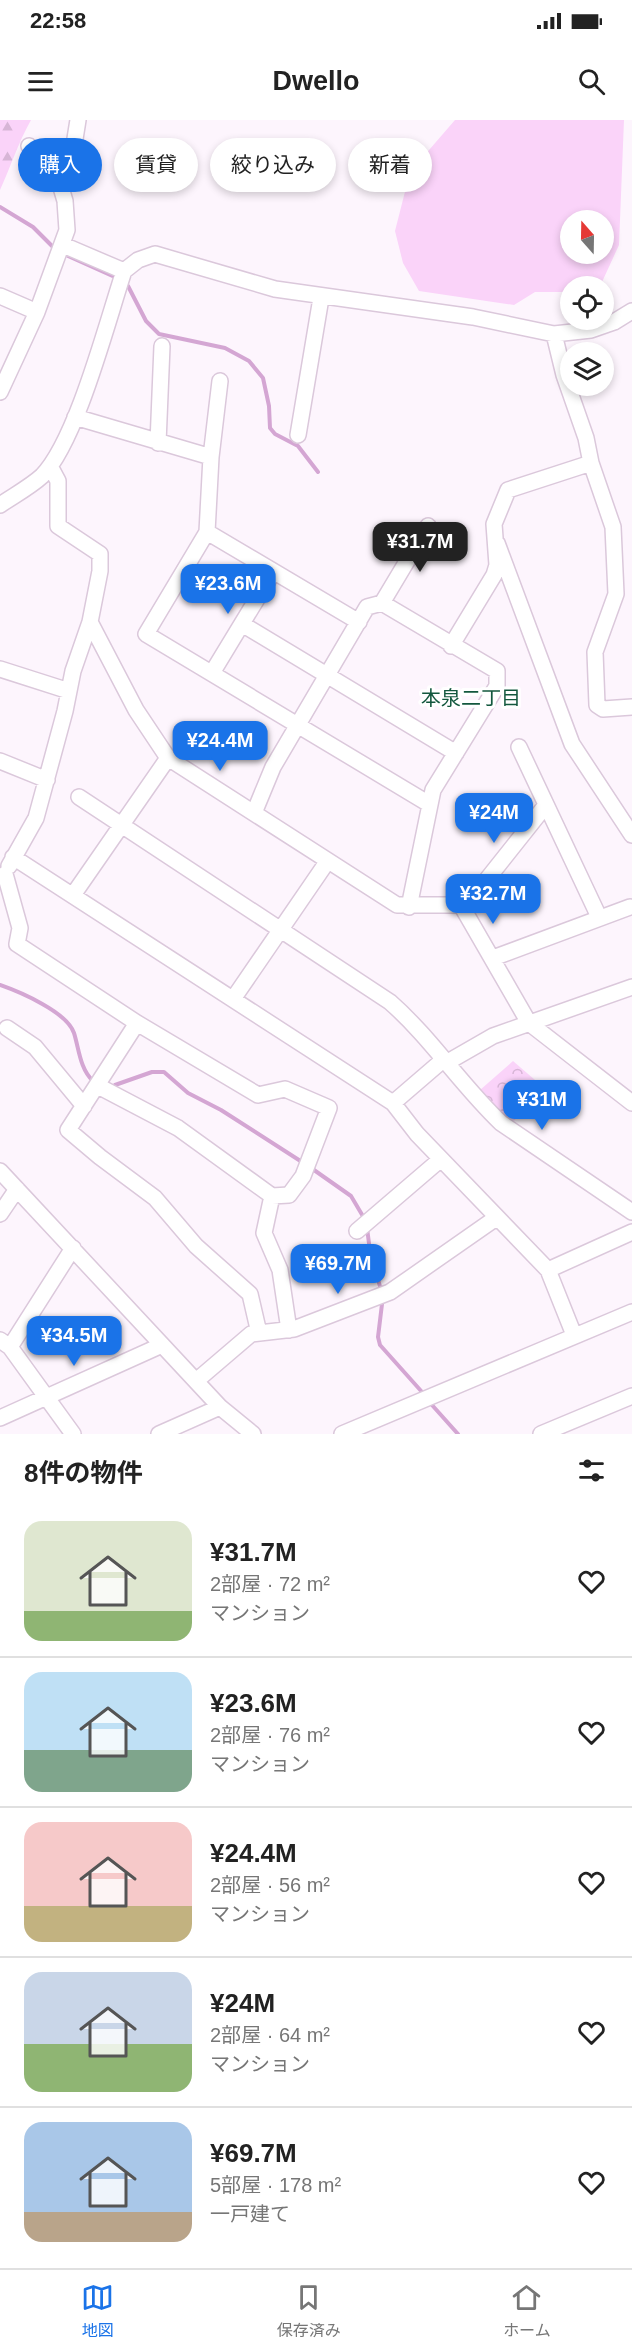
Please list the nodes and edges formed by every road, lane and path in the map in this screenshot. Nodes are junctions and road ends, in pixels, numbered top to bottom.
1 (78, 120) edge
2 (75, 138) edge
3 (62, 192) edge
4 (63, 245) junction
5 (124, 271) junction
6 (0, 296) edge
7 (321, 298) junction
8 (632, 311) edge
9 (37, 312) junction
10 (554, 334) junction
11 (162, 346) dead end
12 (220, 381) dead end
13 (1, 385) edge
14 (75, 417) junction
15 (298, 435) dead end
16 (158, 443) junction
17 (211, 458) junction
18 (591, 463) junction
19 (50, 466) junction
20 (0, 505) edge
21 (428, 526) dead end
22 (207, 532) junction
23 (497, 543) junction
24 (272, 574) junction
25 (382, 603) junction
26 (90, 622) junction
27 (359, 622) junction
28 (242, 624) junction
29 (451, 646) junction
30 (0, 669) edge
31 (212, 674) junction
32 (326, 675) junction
33 (69, 691) junction
34 (632, 706) edge
35 (296, 726) junction
36 (519, 747) dead end
37 (456, 753) junction
38 (168, 758) junction
39 (0, 761) edge
40 (47, 780) junction
41 (79, 797) dead end
42 (429, 804) junction
43 (546, 805) junction
44 (254, 813) junction
45 (122, 824) junction
46 (632, 835) edge
47 (13, 857) junction
48 (327, 862) junction
49 (2, 875) edge
50 (73, 895) junction
51 (461, 905) junction
52 (409, 907) junction
53 (630, 907) dead end
54 (599, 917) junction
55 (279, 929) junction
56 (493, 957) junction
57 (632, 987) edge
58 (233, 999) junction
59 (137, 1023) junction
60 (529, 1023) junction
61 (7, 1028) dead end
62 (445, 1062) junction
63 (98, 1086) junction
64 (393, 1103) junction
65 (632, 1103) edge
66 (84, 1106) junction
67 (441, 1159) junction
68 (0, 1171) edge
69 (17, 1189) junction
70 (272, 1196) junction
71 (632, 1212) edge
72 (0, 1214) edge
73 (496, 1218) junction
74 (357, 1231) dead end
75 (632, 1232) edge
76 (73, 1248) junction
77 (549, 1270) junction
78 (632, 1312) edge
79 (289, 1330) junction
80 (259, 1333) junction
81 (574, 1335) junction
82 (5, 1343) edge
83 (162, 1345) junction
84 (196, 1381) junction
85 (632, 1396) edge
86 (46, 1398) junction
87 (220, 1407) junction
88 (0, 1418) edge
89 (73, 1434) edge
90 (159, 1434) edge
91 (254, 1434) edge
92 (342, 1434) edge
93 (541, 1434) edge

1 - 2 street
3 - 4 street
4 - 5 street
4 - 9 street
5 - 7 street
5 - 14 street
6 - 9 street
7 - 10 street
7 - 15 street
8 - 10 street
9 - 13 street
10 - 18 street
11 - 16 street
12 - 17 street
14 - 16 street
14 - 19 street
16 - 17 street
17 - 22 street
18 - 23 street
18 - 34 street
19 - 20 street
19 - 26 street
21 - 25 street
22 - 24 street
22 - 31 street
23 - 29 street
23 - 46 street
24 - 27 street
24 - 28 street
25 - 27 street
25 - 29 street
26 - 33 street
26 - 38 street
27 - 32 street
28 - 31 street
28 - 32 street
29 - 37 street
30 - 33 street
31 - 35 street
32 - 35 street
32 - 37 street
33 - 40 street
35 - 42 street
35 - 44 street
36 - 43 street
37 - 42 street
38 - 44 street
38 - 45 street
39 - 40 street
40 - 47 street
41 - 45 street
42 - 52 street
43 - 51 street
43 - 54 street
44 - 48 street
45 - 50 street
45 - 55 street
47 - 49 street
47 - 50 street
48 - 52 street
48 - 55 street
49 - 59 street
50 - 58 street
51 - 52 street
51 - 56 street
53 - 54 street
54 - 56 street
55 - 58 street
55 - 62 street
56 - 60 street
57 - 60 street
58 - 64 street
59 - 63 street
59 - 70 street
60 - 62 street
60 - 65 street
61 - 66 street
62 - 64 street
62 - 71 street
63 - 66 street
63 - 70 street
64 - 67 street
66 - 80 street
67 - 73 street
67 - 74 street
68 - 69 street
69 - 72 street
69 - 76 street
70 - 79 street
73 - 77 street
73 - 79 street
75 - 77 street
76 - 82 street
76 - 83 street
77 - 81 street
78 - 81 street
79 - 80 street
80 - 84 street
81 - 92 street
82 - 86 street
83 - 84 street
83 - 86 street
84 - 87 street
85 - 93 street
86 - 88 street
86 - 89 street
87 - 90 street
87 - 91 street

